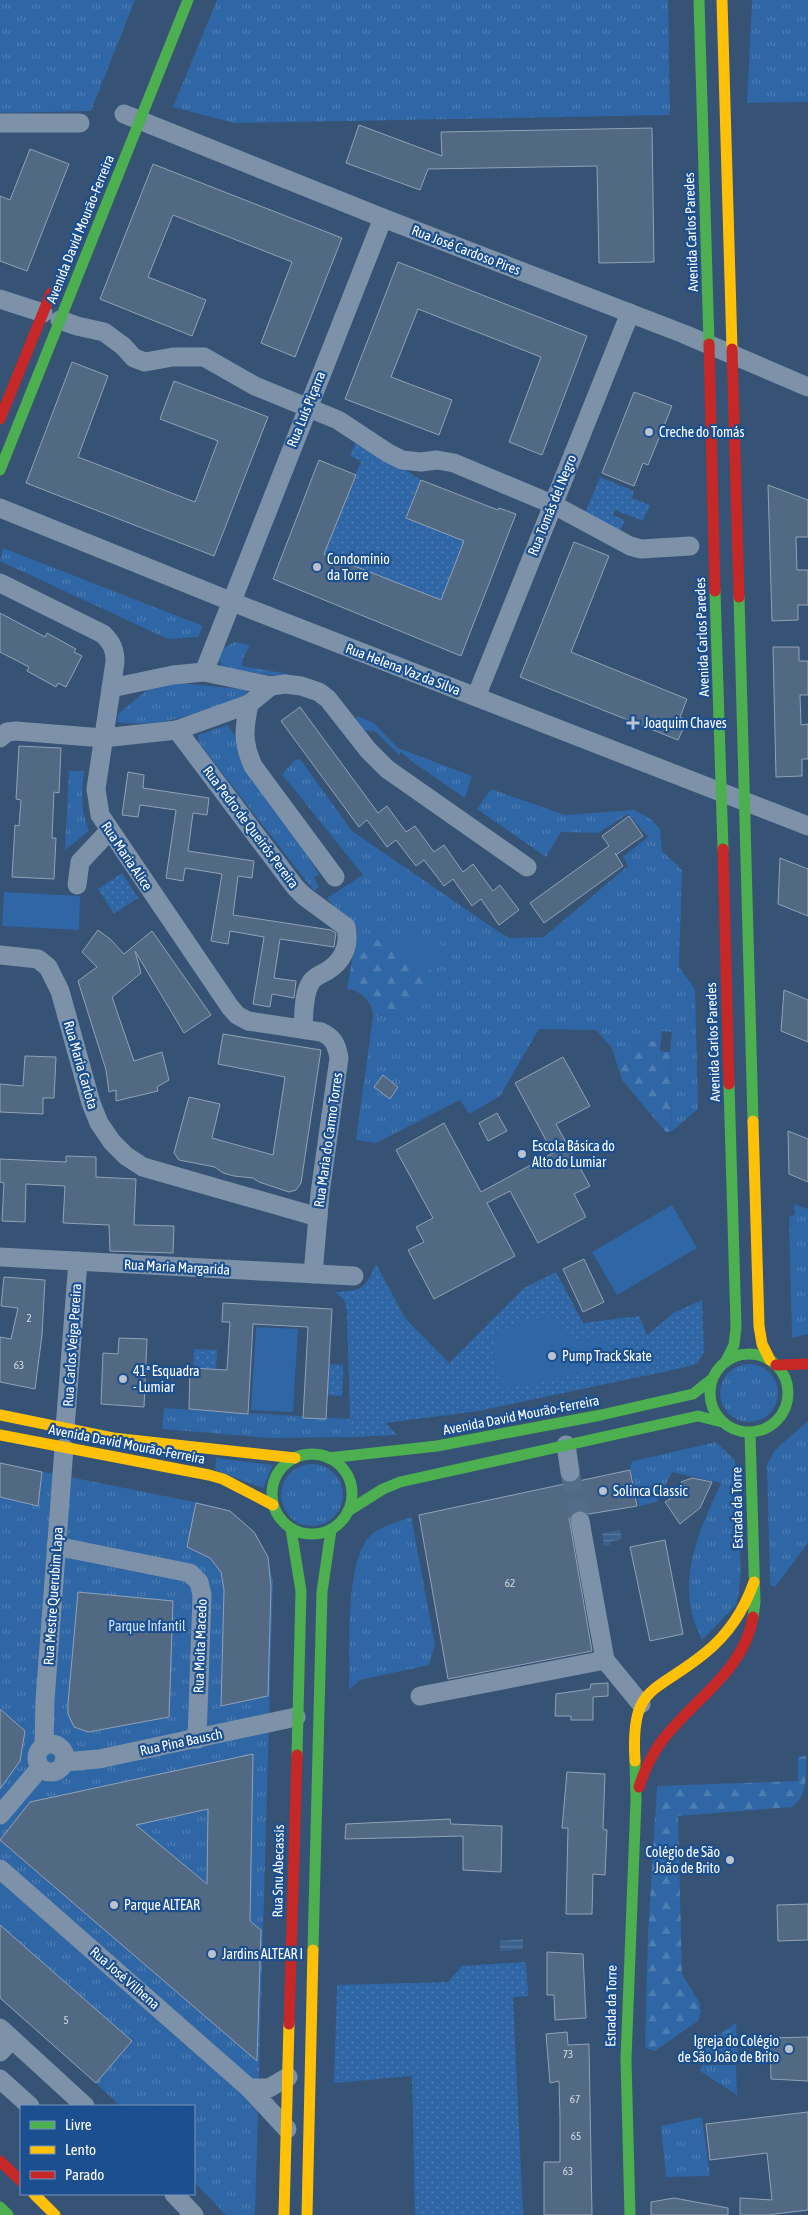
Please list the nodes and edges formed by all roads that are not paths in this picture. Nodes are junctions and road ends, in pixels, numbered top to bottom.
1 (188, 0) edge
2 (699, 0) edge
3 (722, 0) edge
4 (128, 116) junction
5 (0, 123) edge
6 (80, 123) dead end
7 (383, 218) junction
8 (54, 286) dead end
9 (0, 299) edge
10 (630, 313) junction
11 (52, 316) junction
12 (709, 345) junction
13 (732, 355) junction
14 (808, 387) edge
15 (307, 407) junction
16 (0, 419) edge
17 (0, 470) edge
18 (552, 504) junction
19 (0, 508) edge
20 (690, 546) dead end
21 (0, 583) edge
22 (231, 602) junction
23 (204, 672) junction
24 (271, 686) junction
25 (111, 688) junction
26 (476, 697) junction
27 (250, 704) junction
28 (177, 730) junction
29 (0, 738) edge
30 (104, 738) junction
31 (721, 792) junction
32 (744, 801) junction
33 (808, 826) edge
34 (109, 831) junction
35 (527, 867) dead end
36 (334, 877) dead end
37 (78, 885) dead end
38 (0, 955) edge
39 (303, 1029) junction
40 (318, 1218) junction
41 (0, 1257) edge
42 (78, 1261) junction
43 (313, 1274) junction
44 (354, 1276) dead end
45 (726, 1361) junction
46 (773, 1362) junction
47 (808, 1364) edge
48 (712, 1379) junction
49 (798, 1391) dead end
50 (788, 1400) junction
51 (0, 1415) edge
52 (722, 1422) junction
53 (65, 1428) junction
54 (750, 1433) junction
55 (0, 1436) edge
56 (566, 1446) junction
57 (64, 1448) junction
58 (295, 1458) junction
59 (328, 1458) junction
60 (570, 1472) tunnel mouth
61 (273, 1505) junction
62 (348, 1511) junction
63 (580, 1521) tunnel mouth
64 (291, 1528) junction
65 (330, 1530) junction
66 (56, 1546) junction
67 (754, 1582) junction
68 (605, 1660) junction
69 (420, 1696) dead end
70 (641, 1704) junction
71 (296, 1717) junction
72 (196, 1739) junction
73 (44, 1746) junction
74 (64, 1762) junction
75 (40, 1768) junction
76 (636, 1797) junction
77 (0, 1815) edge
78 (0, 1868) edge
79 (4, 2039) edge
80 (288, 2077) junction
81 (0, 2079) edge
82 (249, 2088) junction
83 (29, 2105) edge
84 (84, 2105) edge
85 (287, 2128) junction
86 (0, 2161) edge
87 (20, 2180) edge
88 (35, 2195) edge
89 (175, 2195) edge
90 (0, 2207) edge
91 (8, 2215) edge
92 (55, 2215) edge
93 (194, 2215) edge
94 (284, 2215) edge
95 (307, 2215) edge
96 (630, 2215) edge

1 - 4 main road, Avenida David Mourão-Ferreira
2 - 12 main road, Avenida Carlos Paredes
3 - 13 main road
4 - 7 street, Rua José Cardoso Pires
4 - 11 main road, Avenida David Mourão-Ferreira
5 - 6 street
7 - 10 street, Rua José Cardoso Pires
7 - 15 street, Rua Luís Piçarra
8 - 11 main road, Avenida David Mourão-Ferreira
9 - 11 street
10 - 12 street, Rua José Cardoso Pires
10 - 18 street, Rua Tomás del Negro
11 - 15 street
11 - 16 main road, Avenida David Mourão-Ferreira
11 - 17 main road, Avenida David Mourão-Ferreira
12 - 13 street, Rua José Cardoso Pires
12 - 31 main road, Avenida Carlos Paredes
13 - 14 street, Rua José Cardoso Pires
13 - 32 main road
15 - 18 street
15 - 22 street, Rua Luís Piçarra
18 - 20 street
18 - 26 street, Rua Tomás del Negro
19 - 22 street, Rua Helena Vaz da Silva
21 - 25 street, Rua Maria Alice
22 - 23 street
22 - 26 street, Rua Helena Vaz da Silva
23 - 24 street
23 - 25 street
24 - 27 street
24 - 35 street
25 - 30 street, Rua Maria Alice
26 - 31 street, Rua Helena Vaz da Silva
27 - 28 street
27 - 36 street
28 - 30 street
28 - 39 street, Rua Pedro de Queirós Pereira
29 - 30 street
30 - 34 street, Rua Maria Alice
31 - 32 street, Rua Helena Vaz da Silva
31 - 45 main road, Avenida Carlos Paredes
32 - 33 street, Rua Helena Vaz da Silva
32 - 46 main road
34 - 37 street
34 - 39 street, Rua Maria Alice
38 - 40 street, Rua Maria Carlota
39 - 40 street, Rua Maria do Carmo Torres
40 - 43 street, Rua Maria do Carmo Torres
41 - 42 street, Rua Maria Margarida
42 - 43 street, Rua Maria Margarida
42 - 53 street, Rua Carlos Veiga Pereira
43 - 44 street, Rua Maria Margarida
45 - 46 main road
45 - 48 main road
46 - 47 main road
46 - 50 main road
48 - 52 main road
48 - 59 main road, Avenida David Mourão-Ferreira
49 - 50 main road
50 - 54 main road
51 - 53 main road, Avenida David Mourão-Ferreira
52 - 54 main road
52 - 56 main road
53 - 58 main road, Avenida David Mourão-Ferreira
54 - 67 main road, Estrada da Torre
55 - 57 main road, Avenida David Mourão-Ferreira
56 - 60 street
56 - 62 main road
57 - 61 main road, Avenida David Mourão-Ferreira
57 - 66 street, Rua Mestre Querubim Lapa
58 - 59 main road
58 - 61 main road
59 - 62 main road
61 - 64 main road
62 - 65 main road
63 - 68 street
64 - 65 main road
64 - 71 main road, Rua Snu Abecassis
65 - 95 main road
66 - 72 street, Rua Moita Macedo
66 - 73 street, Rua Mestre Querubim Lapa
67 - 70 main road, Estrada da Torre
67 - 76 main road, Estrada da Torre
68 - 69 street
68 - 70 street
70 - 76 main road, Estrada da Torre
71 - 72 street, Rua Pina Bausch
71 - 80 main road, Rua Snu Abecassis
72 - 74 street, Rua Pina Bausch
73 - 74 street
73 - 75 street
74 - 75 street
75 - 77 street
76 - 96 main road, Estrada da Torre
78 - 82 street, Rua José Vilhena
79 - 84 street
80 - 82 street
80 - 85 main road, Rua Snu Abecassis
81 - 83 street
82 - 85 street, Rua José Vilhena
85 - 94 main road, Rua Snu Abecassis
86 - 87 main road
88 - 92 main road
89 - 93 street
90 - 91 main road

